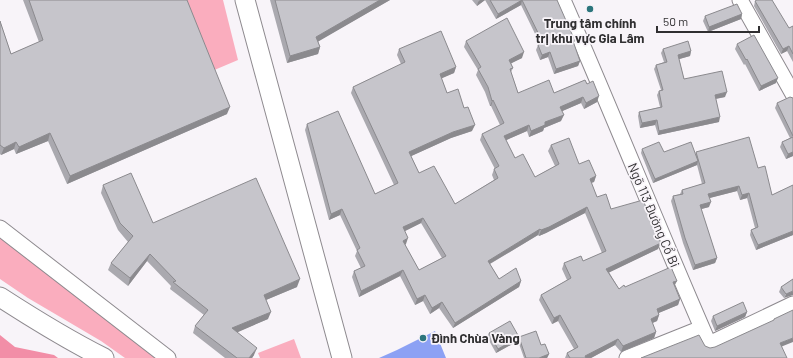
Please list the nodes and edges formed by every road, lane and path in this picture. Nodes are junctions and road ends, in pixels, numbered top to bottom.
1 (245, 0) edge
2 (563, 0) edge
3 (740, 0) edge
4 (793, 94) edge
5 (0, 228) edge
6 (0, 297) edge
7 (792, 309) edge
8 (702, 328) junction
9 (104, 358) edge
10 (168, 358) edge
11 (342, 358) edge
12 (627, 358) edge

1 - 11 main road
2 - 8 street, Ngõ 113 Đường Cổ Bi
3 - 4 street
5 - 10 street
6 - 9 main road
7 - 8 street, Ngõ 113 Đường Cổ Bi
8 - 12 street

